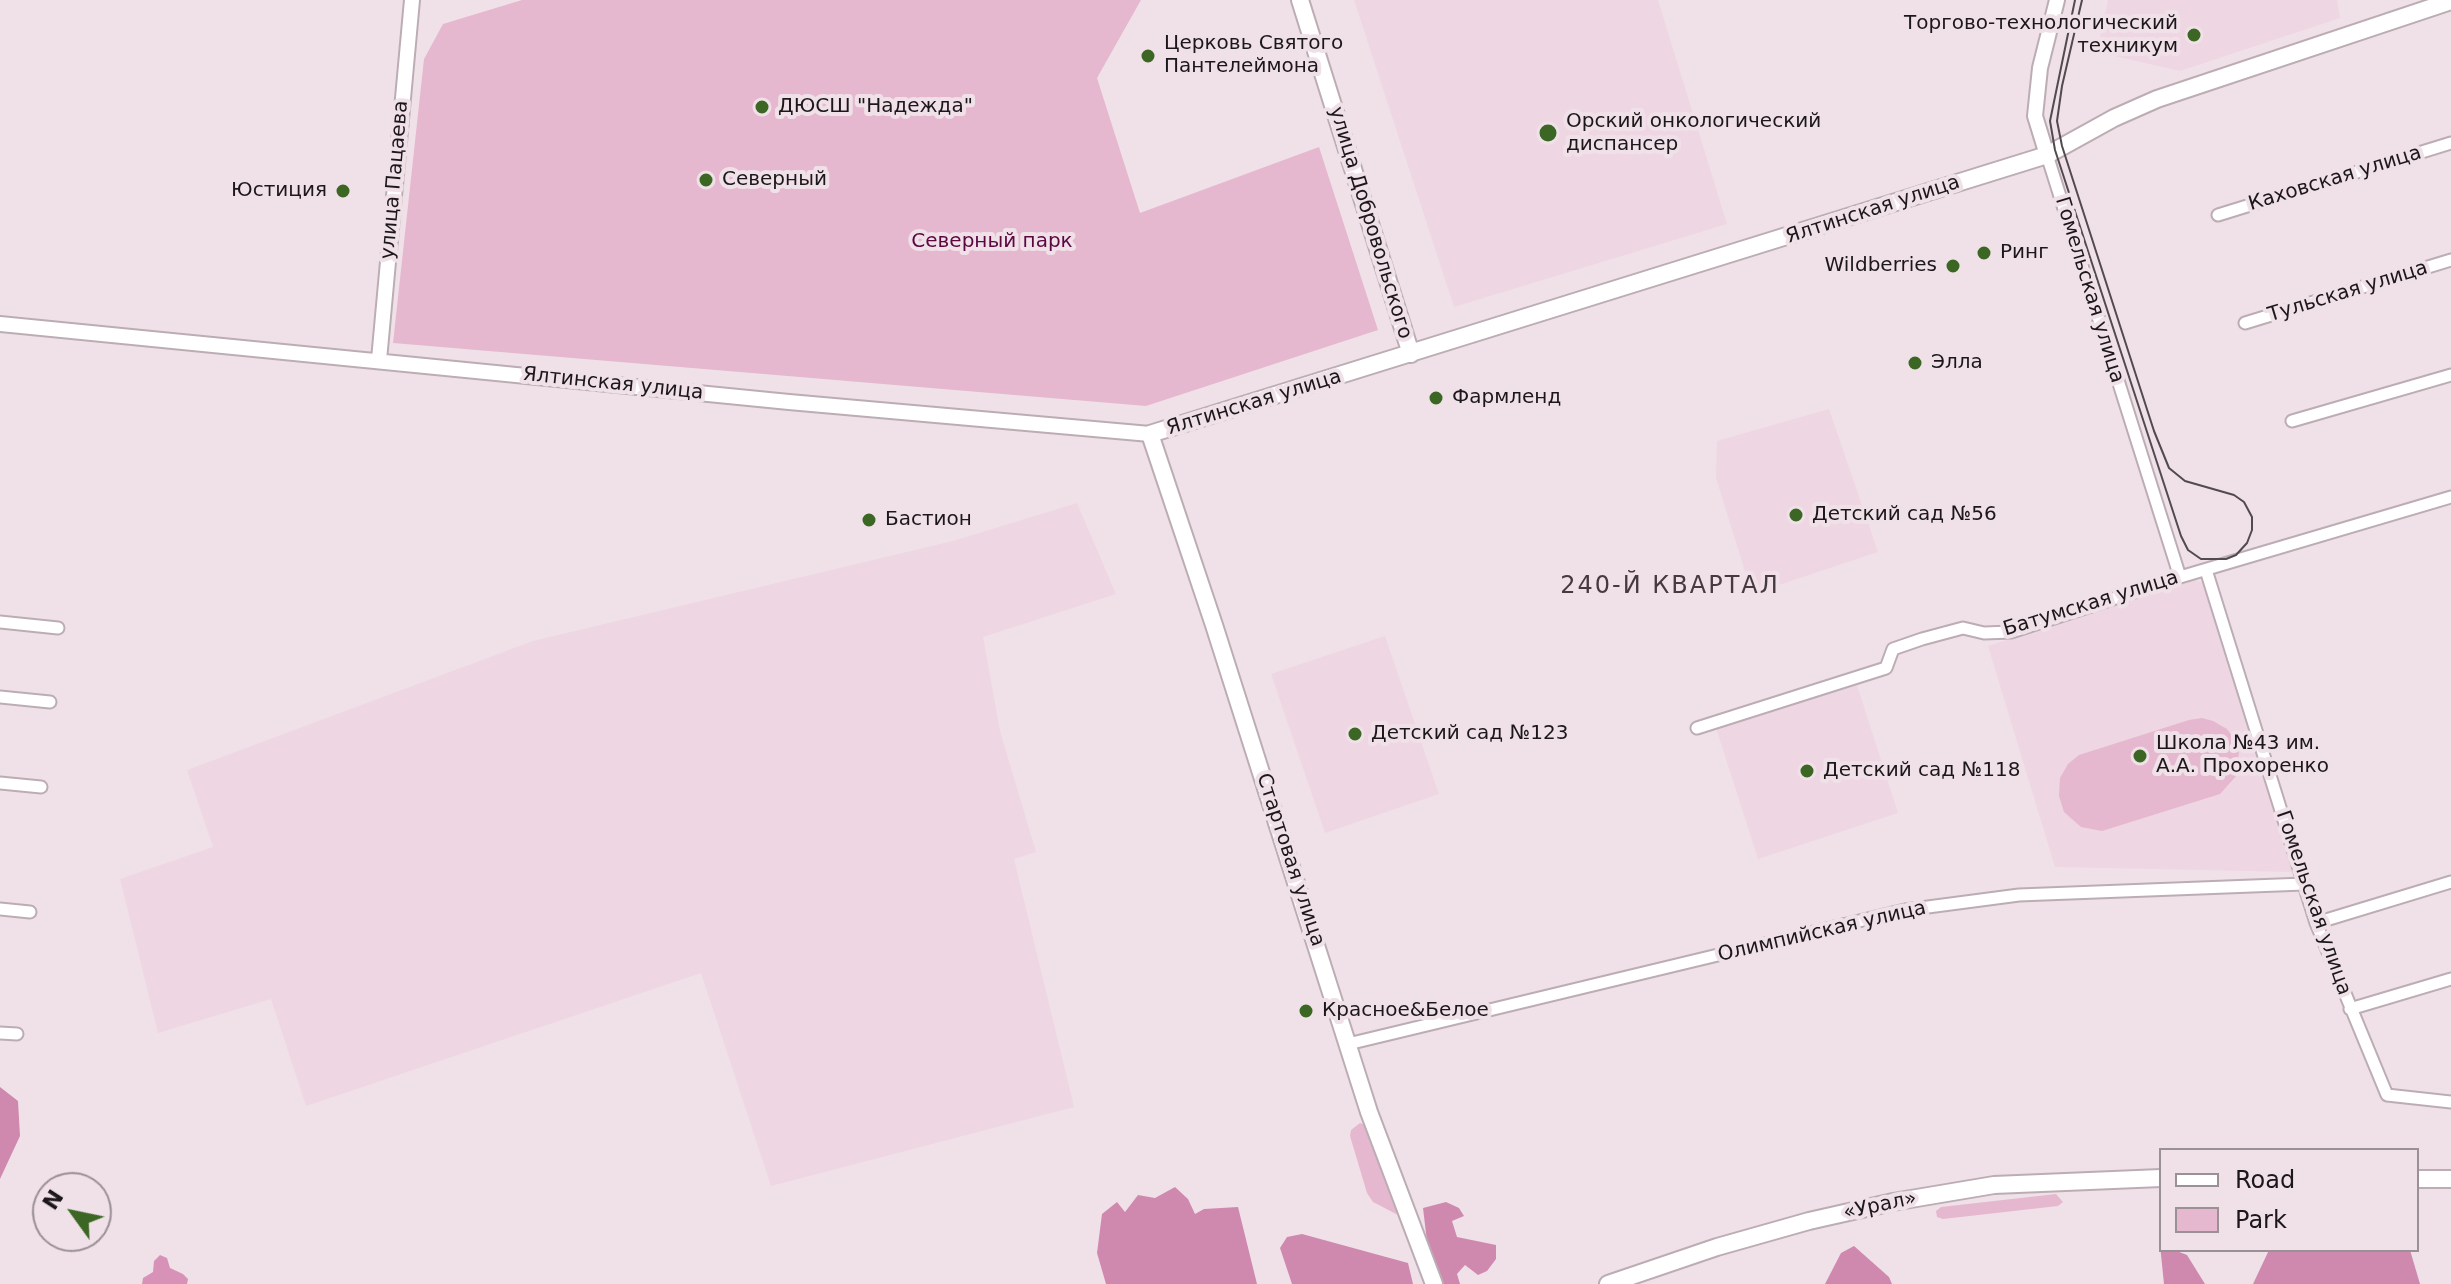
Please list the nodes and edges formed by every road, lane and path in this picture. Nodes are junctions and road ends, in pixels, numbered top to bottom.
1 (412, 0) edge
2 (1300, 0) edge
3 (2057, 0) edge
4 (2451, 1) edge
5 (2451, 143) edge
6 (2047, 155) junction
7 (2218, 215) dead end
8 (2451, 260) edge
9 (2245, 323) dead end
10 (0, 324) edge
11 (1411, 354) junction
12 (379, 360) junction
13 (2451, 375) edge
14 (2292, 421) dead end
15 (1150, 434) junction
16 (2451, 497) edge
17 (2206, 570) junction
18 (2180, 577) junction
19 (0, 622) edge
20 (58, 628) dead end
21 (0, 697) edge
22 (50, 702) dead end
23 (1697, 728) dead end
24 (0, 783) edge
25 (41, 787) dead end
26 (2451, 882) edge
27 (2304, 884) junction
28 (0, 909) edge
29 (30, 912) dead end
30 (2316, 923) junction
31 (2451, 979) edge
32 (2350, 1009) junction
33 (0, 1033) edge
34 (17, 1034) dead end
35 (1348, 1044) junction
36 (2451, 1102) edge
37 (2159, 1178) edge
38 (2419, 1179) edge
39 (2451, 1179) edge
40 (1434, 1284) edge
41 (1608, 1284) edge

1 - 12 street, улица Пацаева
2 - 11 main road, улица Добровольского
3 - 6 street, Гомельская улица
4 - 6 main road, Ялтинская улица
5 - 7 street, Каховская улица
6 - 11 main road, Ялтинская улица
6 - 18 street, Гомельская улица
8 - 9 street, Тульская улица
10 - 12 street, Ялтинская улица
11 - 15 main road, Ялтинская улица
12 - 15 street, Ялтинская улица
13 - 14 street
15 - 35 main road, Стартовая улица
16 - 17 street, Батумская улица
17 - 18 street, Батумская улица
17 - 27 street, Гомельская улица
18 - 23 street, Батумская улица
19 - 20 street
21 - 22 street
24 - 25 street
26 - 30 street
27 - 30 street, Гомельская улица
27 - 35 street, Олимпийская улица
28 - 29 street
30 - 32 street, Гомельская улица
31 - 32 street
32 - 36 street, Гомельская улица
33 - 34 street
35 - 40 main road, Стартовая улица
37 - 41 main road, «Урал»
38 - 39 main road

